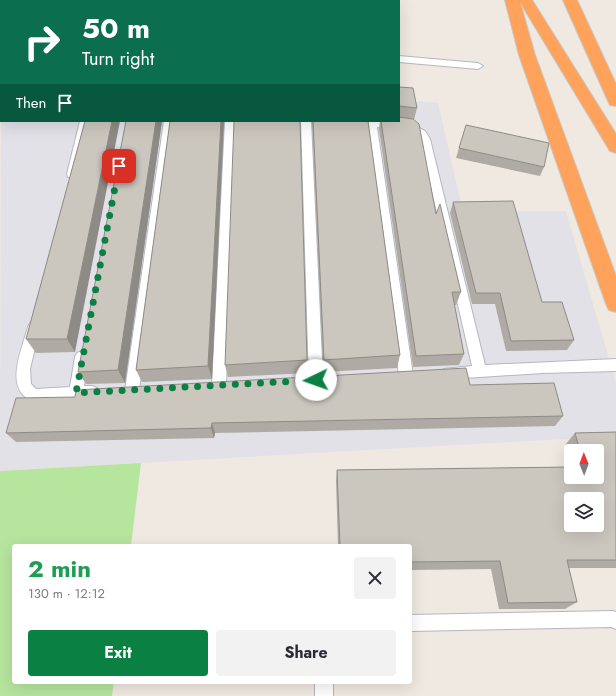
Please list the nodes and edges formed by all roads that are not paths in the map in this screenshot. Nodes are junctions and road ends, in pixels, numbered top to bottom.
1 (512, 0) edge
2 (525, 0) edge
3 (570, 0) edge
4 (400, 59) edge
5 (478, 66) dead end
6 (616, 101) edge
7 (85, 122) edge
8 (169, 122) edge
9 (230, 122) edge
10 (306, 122) edge
11 (354, 122) edge
12 (372, 124) junction
13 (616, 147) edge
14 (69, 183) edge
15 (616, 304) edge
16 (37, 315) edge
17 (84, 346) edge
18 (616, 365) edge
19 (480, 371) junction
20 (439, 374) edge
21 (391, 376) edge
22 (316, 380) junction
23 (331, 380) edge
24 (301, 381) edge
25 (234, 385) edge
26 (219, 386) junction
27 (205, 387) edge
28 (132, 390) junction
29 (147, 390) edge
30 (104, 391) edge
31 (118, 391) edge
32 (76, 393) junction
33 (616, 621) edge
34 (412, 623) edge
35 (324, 684) edge
36 (324, 696) edge

1 - 15 highway
2 - 13 highway
3 - 6 highway
4 - 5 lane
7 - 14 lane
8 - 28 lane
9 - 26 lane
10 - 22 lane
11 - 12 lane
12 - 19 lane
12 - 21 lane
16 - 32 lane
17 - 32 lane
18 - 19 lane
19 - 20 lane
22 - 23 lane
22 - 24 lane
25 - 26 lane
26 - 27 lane
28 - 29 lane
28 - 31 lane
30 - 32 lane
33 - 34 lane
35 - 36 lane

